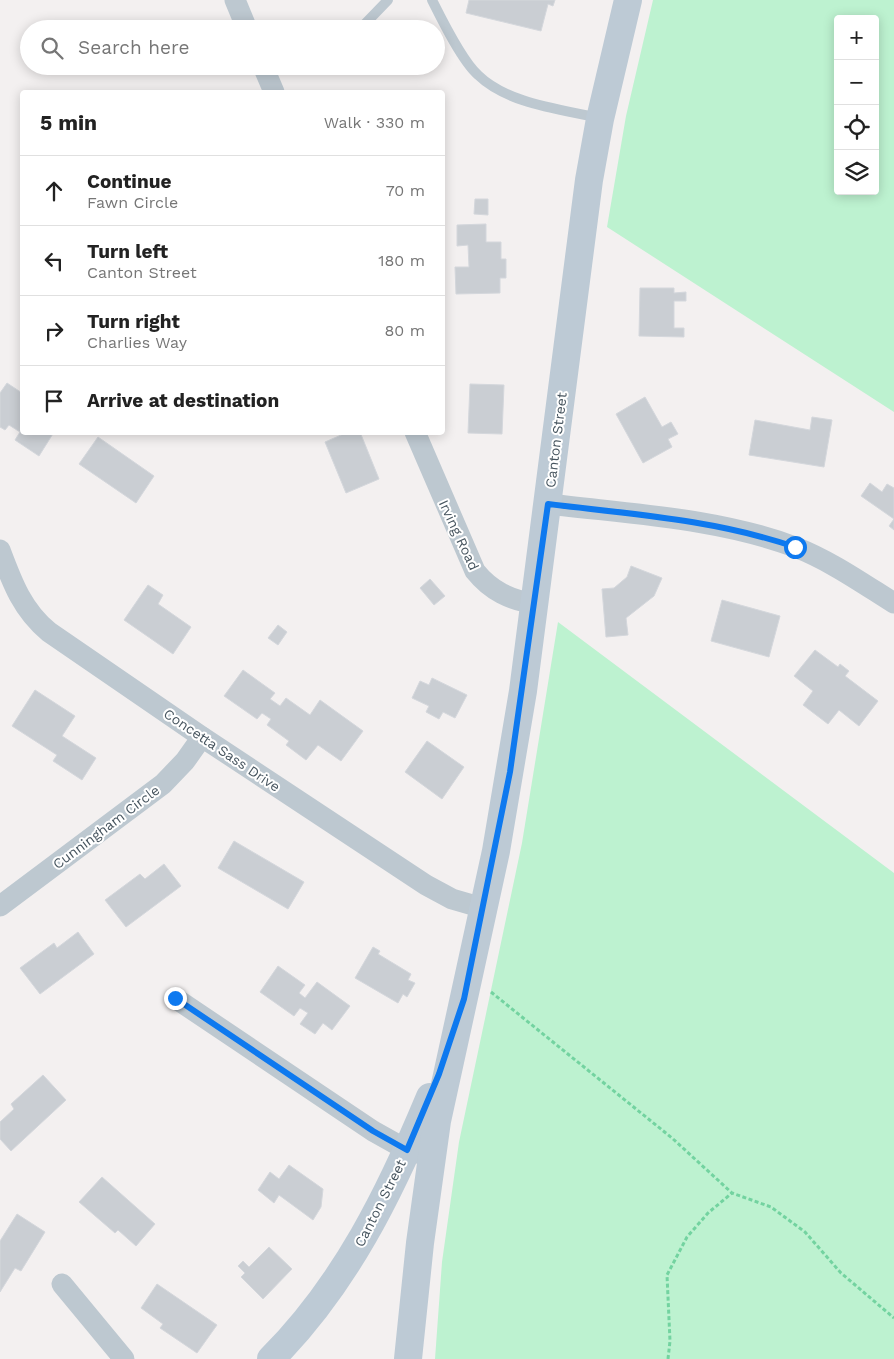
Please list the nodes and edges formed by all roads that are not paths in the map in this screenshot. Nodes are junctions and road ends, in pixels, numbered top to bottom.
1 (235, 0) edge
2 (388, 0) edge
3 (432, 0) edge
4 (628, 0) edge
5 (243, 20) edge
6 (369, 20) edge
7 (443, 20) edge
8 (445, 23) edge
9 (267, 75) edge
10 (273, 90) edge
11 (600, 119) junction
12 (416, 435) edge
13 (548, 504) junction
14 (0, 550) edge
15 (894, 603) edge
16 (536, 604) junction
17 (202, 737) junction
18 (0, 906) edge
19 (483, 908) junction
20 (175, 998) dead end
21 (419, 1153) junction
22 (62, 1284) dead end
23 (124, 1359) edge
24 (271, 1359) edge
25 (408, 1359) edge

1 - 5 street
2 - 6 lane
3 - 7 lane
4 - 11 main road, Canton Street
8 - 11 lane
9 - 10 street
11 - 13 main road, Canton Street
12 - 16 street, Irving Road
13 - 15 street
13 - 16 main road, Canton Street
14 - 17 street, Concetta Sass Drive
16 - 19 main road, Canton Street
17 - 18 street, Cunningham Circle
17 - 19 street, Concetta Sass Drive
19 - 21 main road, Canton Street
20 - 21 street
21 - 24 main road, Canton Street
21 - 25 main road, Canton Street
22 - 23 street

